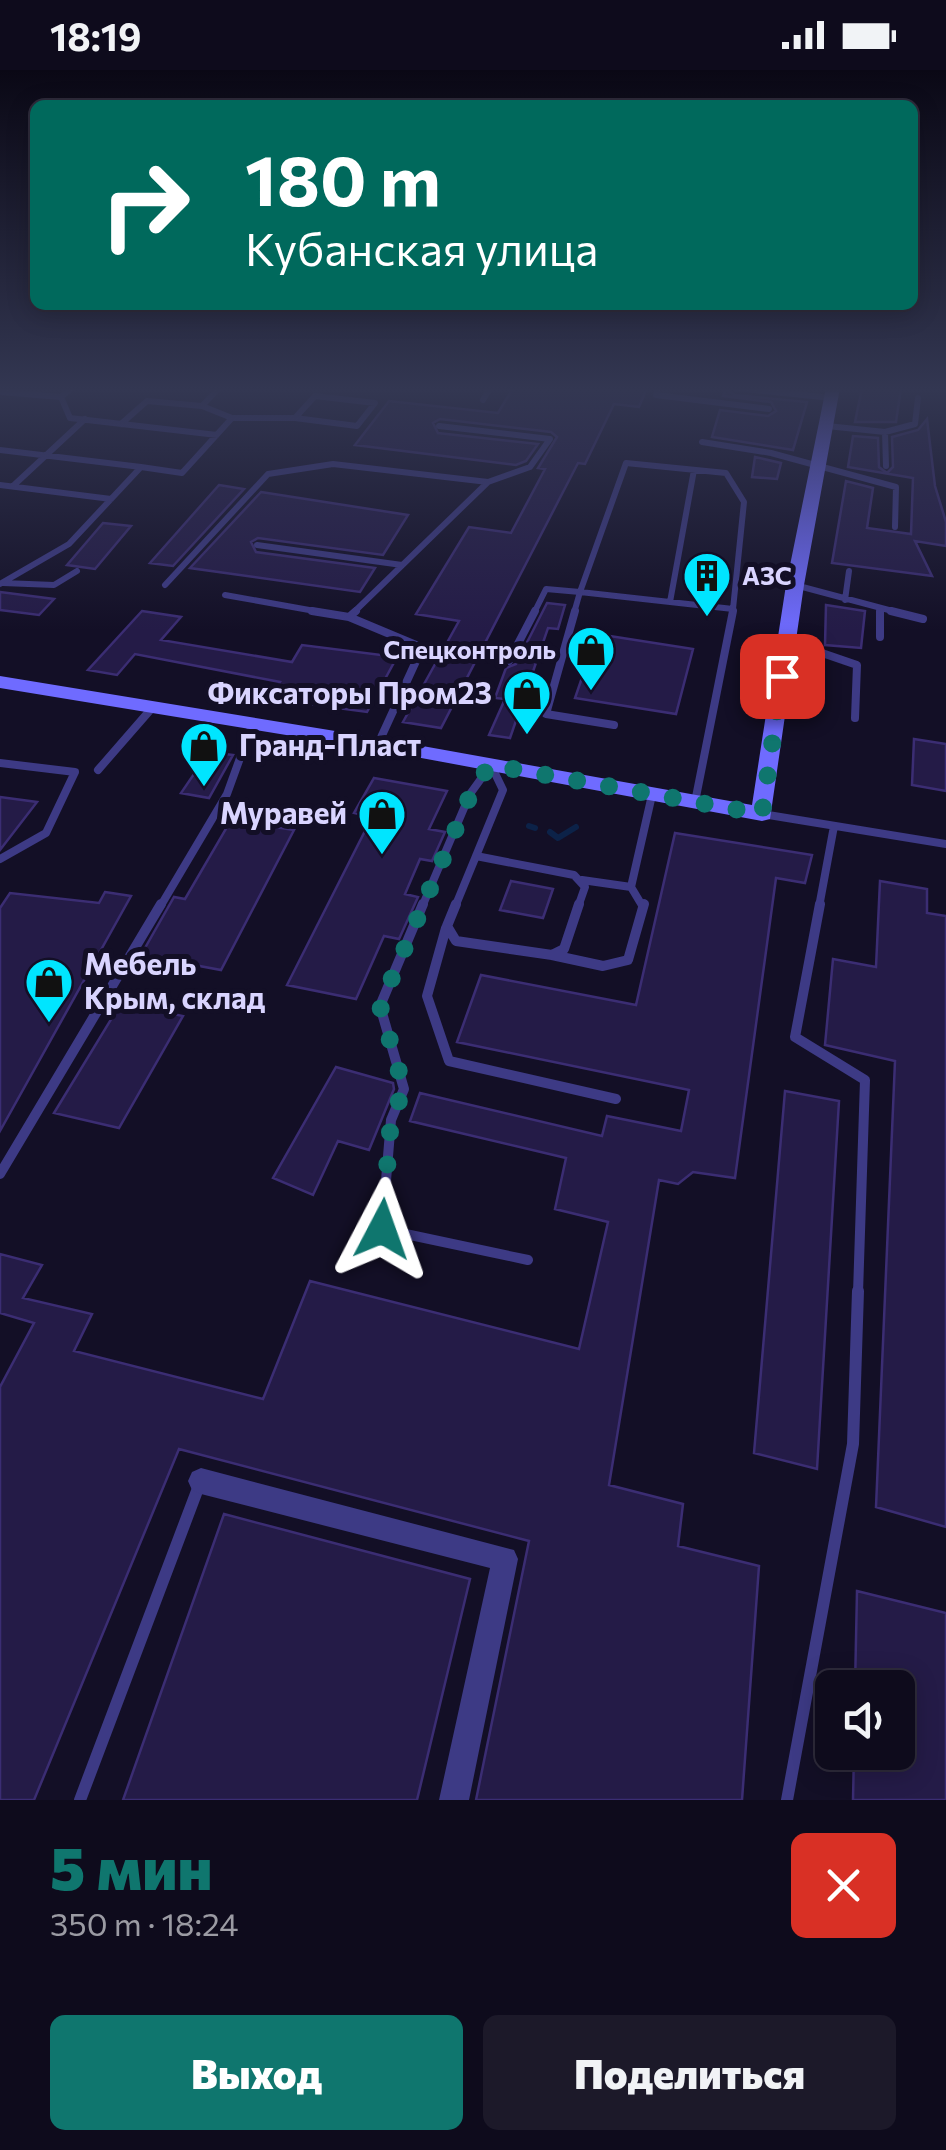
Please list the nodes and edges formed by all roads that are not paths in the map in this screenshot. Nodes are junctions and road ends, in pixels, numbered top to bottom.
1 (31, 469) edge
2 (140, 469) edge
3 (147, 469) edge
4 (186, 469) edge
5 (302, 469) edge
6 (374, 469) edge
7 (528, 469) edge
8 (624, 469) edge
9 (682, 469) edge
10 (820, 469) joint
11 (694, 470) junction
12 (488, 482) junction
13 (0, 485) edge
14 (12, 486) junction
15 (111, 499) junction
16 (895, 526) dead end
17 (256, 545) dead end
18 (402, 564) junction
19 (76, 571) dead end
20 (850, 571) dead end
21 (1, 583) edge
22 (165, 585) dead end
23 (795, 585) junction
24 (580, 592) junction
25 (225, 595) dead end
26 (844, 600) junction
27 (670, 602) junction
28 (734, 609) junction
29 (880, 609) junction
30 (349, 617) junction
31 (923, 618) dead end
32 (880, 637) dead end
33 (787, 641) junction
34 (509, 661) dead end
35 (0, 682) edge
36 (152, 708) junction
37 (855, 718) dead end
38 (614, 724) dead end
39 (252, 725) junction
40 (378, 744) junction
41 (0, 762) edge
42 (491, 765) junction
43 (98, 770) dead end
44 (652, 796) junction
45 (695, 802) junction
46 (762, 814) junction
47 (834, 826) junction
48 (946, 844) edge
49 (475, 856) junction
50 (0, 859) edge
51 (582, 880) junction
52 (631, 888) junction
53 (446, 926) junction
54 (552, 955) junction
55 (616, 1100) dead end
56 (0, 1174) edge
57 (528, 1260) dead end
58 (201, 1481) joint
59 (80, 1800) edge
60 (454, 1800) edge
61 (786, 1800) edge

1 - 14 lane
2 - 15 lane
3 - 4 lane
5 - 22 lane
6 - 12 lane
7 - 12 lane
8 - 24 lane
9 - 11 lane
10 - 16 lane
10 - 23 main road
11 - 27 lane
11 - 28 lane
12 - 18 lane
13 - 14 lane
14 - 15 lane
15 - 21 lane
17 - 18 lane
18 - 30 lane
19 - 21 lane
20 - 26 lane
23 - 26 lane
23 - 33 main road
24 - 27 lane
24 - 34 lane
24 - 38 lane
25 - 30 lane
26 - 29 lane
27 - 28 lane
28 - 45 lane
29 - 31 lane
29 - 32 lane
30 - 40 lane
33 - 37 lane
33 - 46 main road
35 - 36 main road
36 - 39 main road
36 - 43 lane
39 - 40 main road
39 - 56 lane
40 - 42 main road
41 - 50 lane
42 - 44 main road
42 - 49 lane
42 - 57 lane
44 - 45 main road
44 - 52 lane
45 - 46 main road
46 - 47 lane
47 - 48 lane
47 - 61 lane
49 - 51 lane
49 - 53 lane
51 - 52 lane
51 - 54 lane
52 - 54 lane
53 - 54 lane
53 - 55 lane
58 - 59 lane
58 - 60 street

